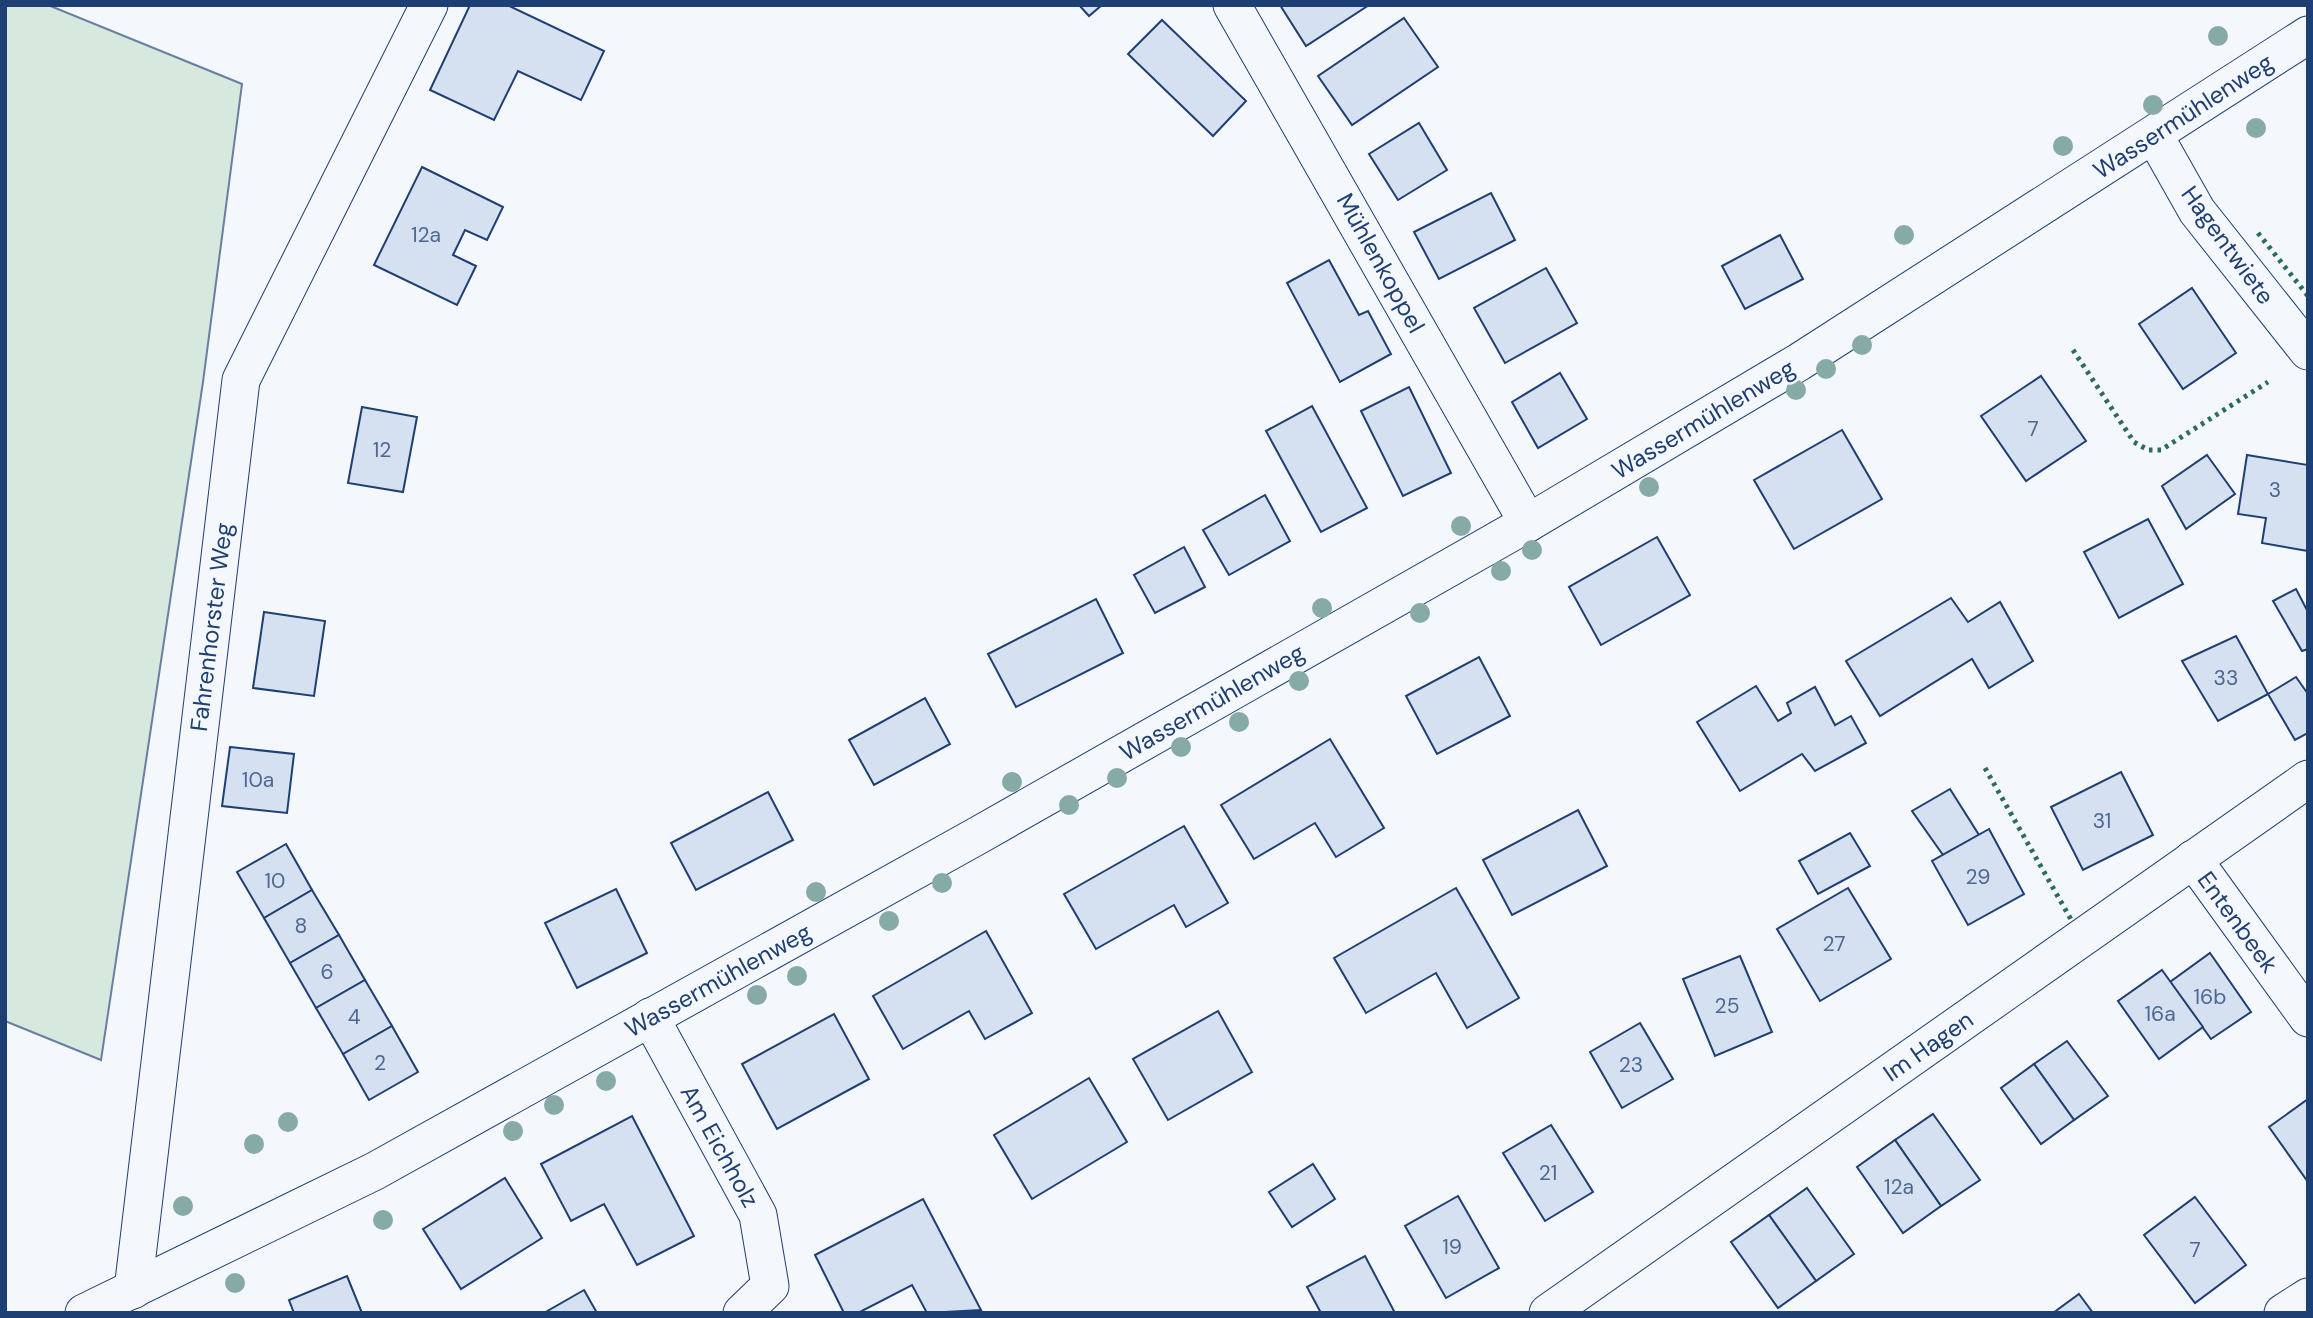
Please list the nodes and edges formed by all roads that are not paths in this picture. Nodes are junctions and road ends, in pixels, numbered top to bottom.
1 (429, 5) edge
2 (1232, 5) edge
3 (2308, 35) edge
4 (2154, 135) junction
5 (2308, 351) edge
6 (1528, 523) junction
7 (2308, 779) edge
8 (2193, 859) junction
9 (650, 1017) junction
10 (2308, 1018) edge
11 (133, 1290) junction
12 (2308, 1297) edge
13 (84, 1313) edge
14 (742, 1313) edge
15 (1548, 1313) edge
16 (2283, 1313) edge

1 - 11 street, Fahrenhorster Weg
2 - 6 street, Mühlenkoppel
3 - 4 street, Wassermühlenweg
4 - 5 street, Hagentwiete
4 - 6 street, Wassermühlenweg
6 - 9 street, Wassermühlenweg
7 - 8 street, Im Hagen
8 - 10 street, Entenbeek
8 - 15 street, Im Hagen
9 - 11 street, Wassermühlenweg
9 - 14 street, Am Eichholz
11 - 13 street, Wassermühlenweg
12 - 16 street

